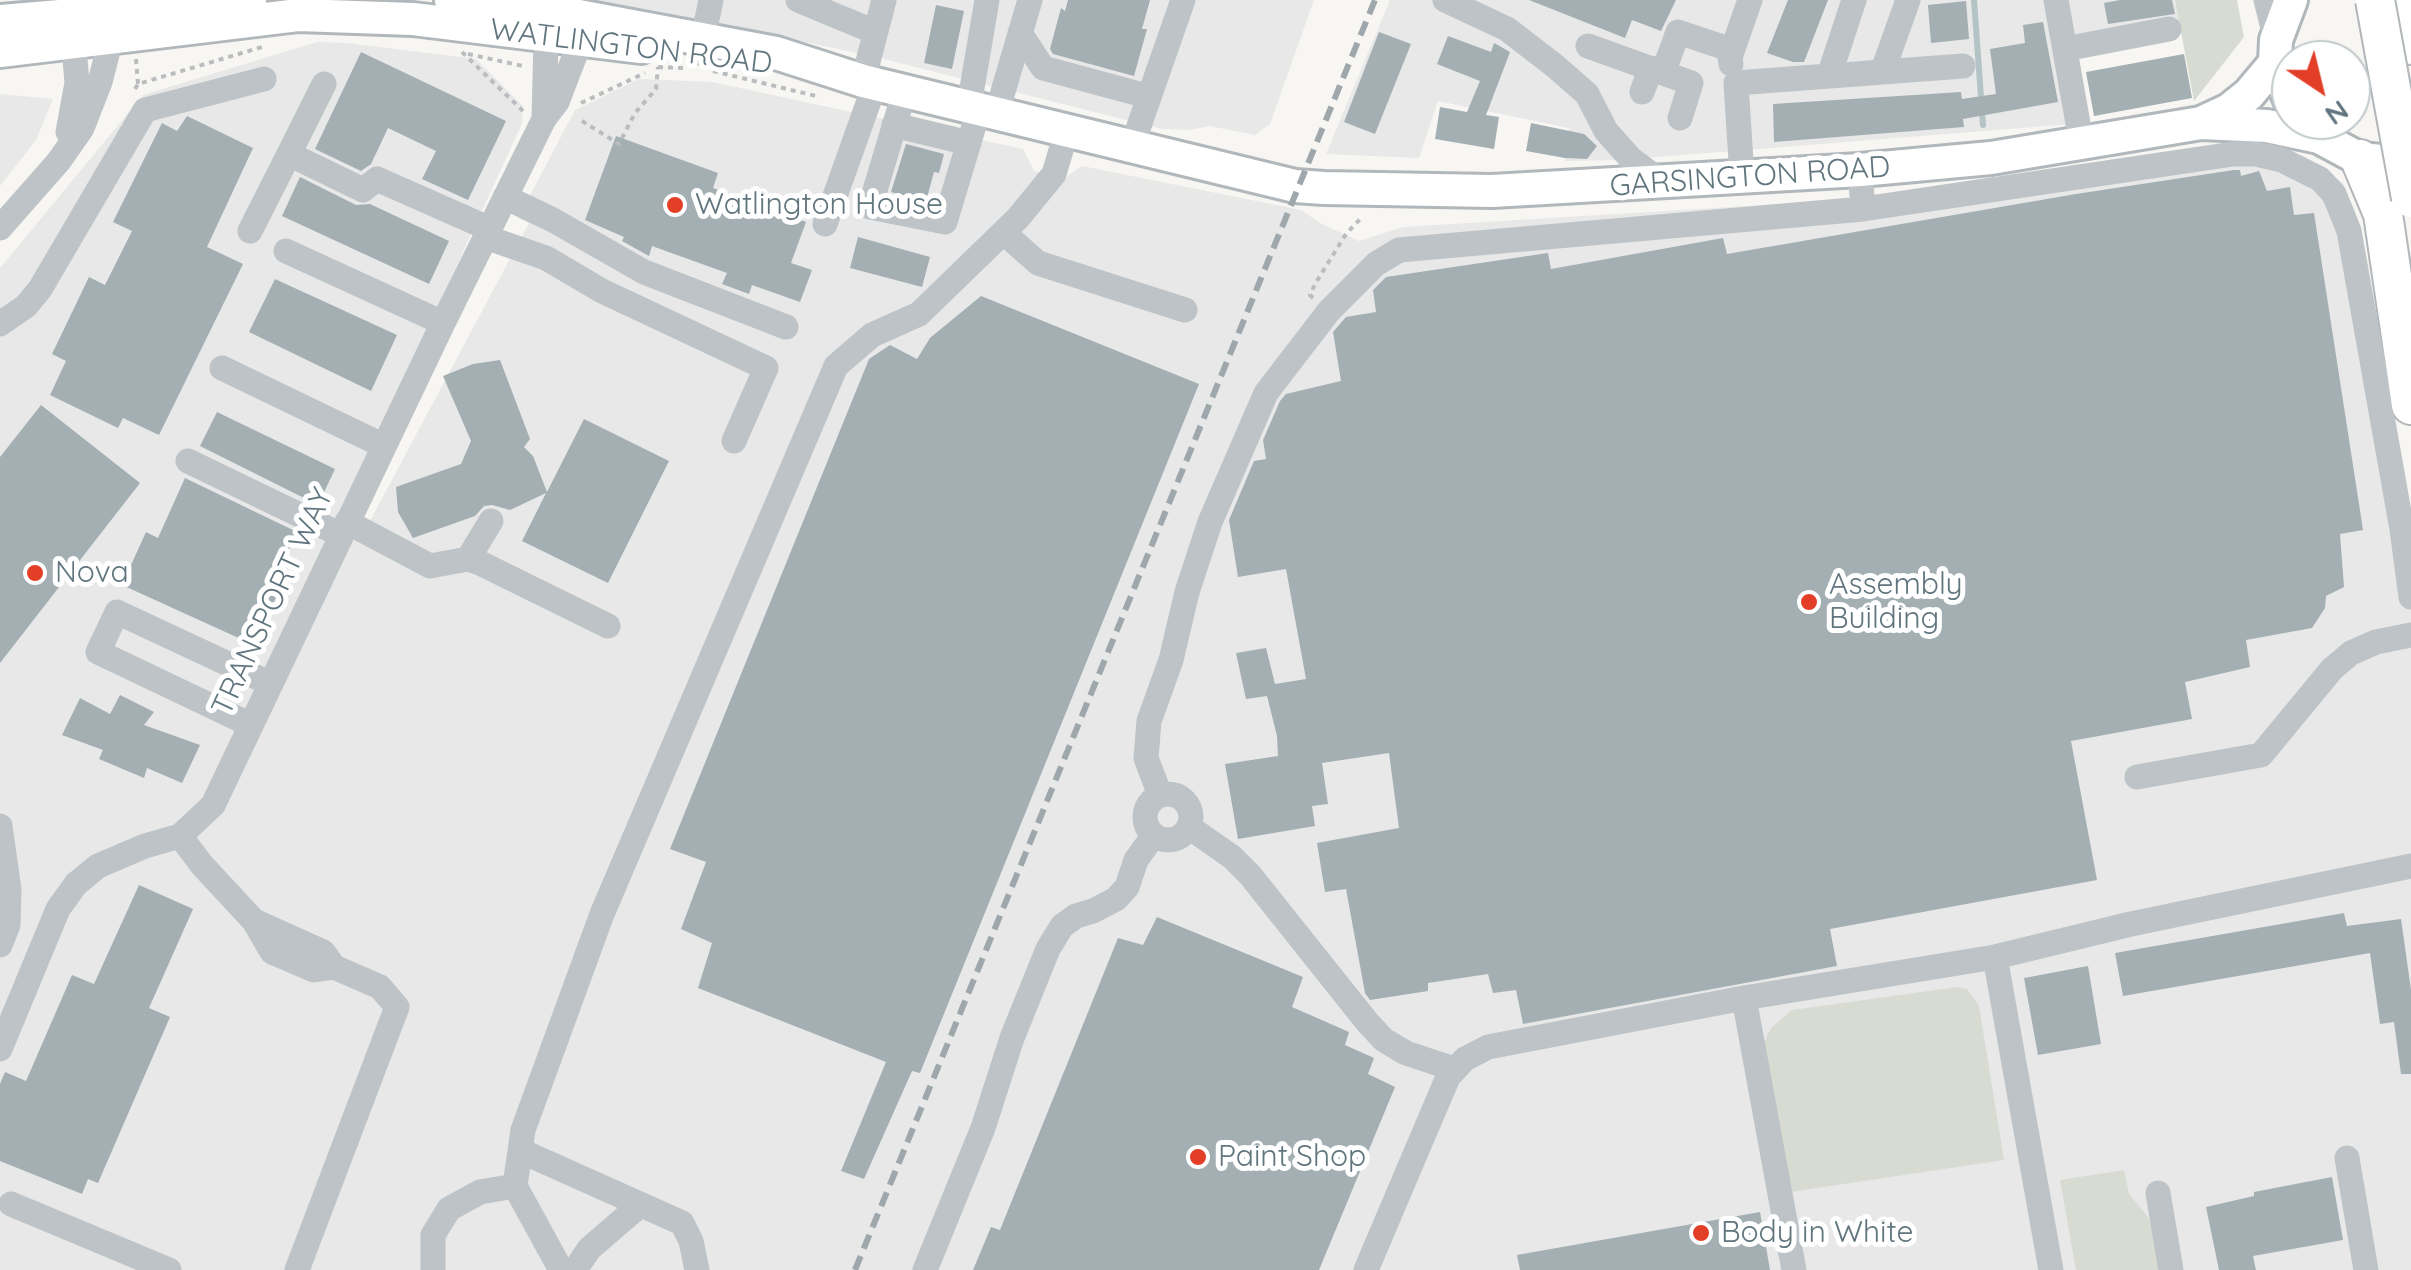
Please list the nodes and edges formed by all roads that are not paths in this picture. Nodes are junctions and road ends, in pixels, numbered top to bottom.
1 (250, 0) edge
2 (711, 0) edge
3 (798, 0) edge
4 (884, 0) edge
5 (987, 0) edge
6 (1030, 0) edge
7 (1183, 0) edge
8 (1446, 0) edge
9 (1750, 0) edge
10 (1854, 0) edge
11 (1908, 0) edge
12 (2056, 0) edge
13 (2266, 0) edge
14 (2292, 0) edge
15 (2374, 0) edge
16 (2403, 0) edge
17 (0, 21) edge
18 (460, 22) edge
19 (576, 28) junction
20 (2169, 28) dead end
21 (72, 29) junction
22 (118, 32) junction
23 (875, 32) junction
24 (1020, 33) junction
25 (2274, 40) edge
26 (2279, 40) edge
27 (702, 46) junction
28 (1588, 46) dead end
29 (2411, 46) edge
30 (2065, 48) junction
31 (1732, 50) junction
32 (0, 51) edge
33 (545, 53) junction
34 (2271, 59) edge
35 (1962, 66) dead end
36 (1882, 70) junction
37 (1829, 76) junction
38 (264, 78) dead end
39 (1652, 78) junction
40 (872, 82) junction
41 (1736, 83) junction
42 (324, 84) dead end
43 (1147, 96) junction
44 (982, 109) junction
45 (1680, 118) dead end
46 (544, 119) junction
47 (2201, 123) junction
48 (894, 125) junction
49 (2271, 126) edge
50 (1068, 130) junction
51 (2330, 140) edge
52 (968, 143) junction
53 (1132, 146) junction
54 (2082, 146) junction
55 (289, 154) junction
56 (2360, 159) junction
57 (2411, 159) edge
58 (59, 161) junction
59 (1742, 178) junction
60 (1662, 182) junction
61 (1296, 186) joint
62 (1862, 193) junction
63 (506, 197) junction
64 (2411, 198) edge
65 (824, 224) dead end
66 (0, 228) edge
67 (250, 232) dead end
68 (488, 233) junction
69 (1004, 233) junction
70 (286, 251) dead end
71 (1185, 310) dead end
72 (443, 323) junction
73 (0, 324) edge
74 (786, 327) dead end
75 (222, 368) dead end
76 (2411, 405) edge
77 (734, 441) dead end
78 (384, 446) junction
79 (188, 461) dead end
80 (491, 521) dead end
81 (344, 528) junction
82 (468, 559) junction
83 (2411, 597) edge
84 (608, 626) dead end
85 (2411, 635) edge
86 (270, 684) junction
87 (251, 724) junction
88 (2137, 777) dead end
89 (1160, 795) junction
90 (0, 826) edge
91 (1189, 827) junction
92 (1154, 834) junction
93 (180, 836) junction
94 (2411, 866) edge
95 (0, 945) edge
96 (1995, 957) junction
97 (1744, 998) junction
98 (0, 1049) edge
99 (1454, 1069) junction
100 (520, 1151) junction
101 (2347, 1158) dead end
102 (515, 1186) junction
103 (2158, 1193) dead end
104 (11, 1204) dead end
105 (640, 1205) junction
106 (169, 1270) edge
107 (297, 1270) edge
108 (433, 1270) edge
109 (561, 1270) edge
110 (574, 1270) edge
111 (697, 1270) edge
112 (926, 1270) edge
113 (1366, 1270) edge
114 (1794, 1270) edge
115 (2051, 1270) edge
116 (2172, 1270) edge
117 (2366, 1270) edge

1 - 22 main road, WATLINGTON ROAD
2 - 27 street
3 - 23 street
4 - 23 street
5 - 44 street
6 - 24 street
7 - 43 street
8 - 60 street
9 - 31 street
10 - 37 street
11 - 36 street
12 - 30 street
13 - 25 street
14 - 26 main road
15 - 64 highway, bridge
16 - 29 highway
17 - 21 main road, WATLINGTON ROAD
18 - 19 main road, WATLINGTON ROAD
18 - 22 main road, WATLINGTON ROAD
18 - 33 main road, WATLINGTON ROAD
19 - 27 main road, WATLINGTON ROAD
19 - 33 main road, WATLINGTON ROAD
19 - 46 street, TRANSPORT WAY
20 - 30 street
21 - 22 main road, WATLINGTON ROAD
21 - 32 main road, WATLINGTON ROAD
21 - 58 street
22 - 58 street
23 - 40 street
24 - 43 street
24 - 44 street
27 - 40 main road, WATLINGTON ROAD
28 - 39 street
30 - 54 street
31 - 39 street
31 - 41 street
33 - 46 street, TRANSPORT WAY
34 - 47 main road
35 - 36 street
36 - 37 street
37 - 41 street
38 - 73 street
39 - 45 street
40 - 44 main road, WATLINGTON ROAD
40 - 48 street
40 - 65 street
41 - 59 street
42 - 55 street
43 - 53 street
44 - 50 main road, WATLINGTON ROAD
44 - 52 street
46 - 63 street, TRANSPORT WAY
47 - 49 main road
47 - 54 main road, GARSINGTON ROAD
48 - 52 street
48 - 52 street
50 - 53 main road, WATLINGTON ROAD
50 - 69 street
51 - 56 main road
53 - 61 main road, WATLINGTON ROAD
54 - 62 main road, GARSINGTON ROAD
55 - 67 street
55 - 68 street
56 - 57 main road
56 - 76 highway
58 - 66 street
59 - 60 main road, GARSINGTON ROAD
59 - 62 main road, GARSINGTON ROAD
60 - 61 main road, GARSINGTON ROAD
62 - 83 street
62 - 89 street
63 - 68 street, TRANSPORT WAY
63 - 74 street
68 - 72 street, TRANSPORT WAY
68 - 77 street
69 - 71 street
69 - 100 street
70 - 72 street
72 - 78 street, TRANSPORT WAY
75 - 78 street
78 - 81 street, TRANSPORT WAY
79 - 81 street
80 - 82 street
81 - 82 street
81 - 86 street, TRANSPORT WAY
82 - 84 street
85 - 88 street
86 - 87 street, TRANSPORT WAY
86 - 87 street
87 - 93 street, TRANSPORT WAY
89 - 91 street
89 - 92 street
90 - 95 street
91 - 92 street
91 - 99 street
92 - 112 street
93 - 98 street, TRANSPORT WAY
93 - 107 street
94 - 96 street
96 - 97 street
96 - 115 street
97 - 99 street
97 - 114 street
99 - 113 street
100 - 102 street
100 - 105 street
101 - 117 street
102 - 108 street
102 - 109 street
103 - 116 street
104 - 106 street
105 - 110 street
105 - 111 street

